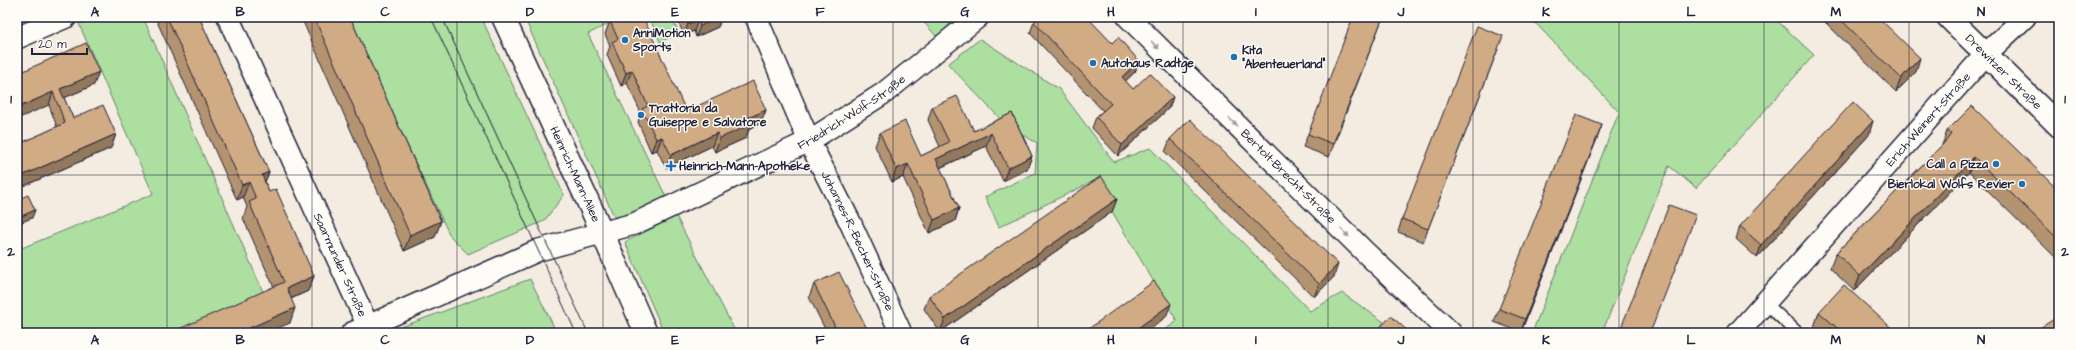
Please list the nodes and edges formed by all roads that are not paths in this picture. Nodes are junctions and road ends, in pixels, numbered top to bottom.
1 (66, 17) edge
2 (228, 17) edge
3 (503, 17) edge
4 (756, 17) edge
5 (978, 17) edge
6 (1128, 17) edge
7 (1948, 17) edge
8 (2025, 17) edge
9 (17, 38) edge
10 (1986, 54) junction
11 (2059, 126) edge
12 (809, 141) junction
13 (602, 232) junction
14 (1765, 303) junction
15 (360, 330) edge
16 (646, 333) edge
17 (902, 333) edge
18 (1451, 333) edge
19 (1738, 333) edge
20 (1798, 333) edge

1 - 9 street
2 - 15 street, Saarmunder Straße
3 - 13 main road, Heinrich-Mann-Allee
4 - 12 street, Johannes-R.-Becher-Straße
5 - 12 street, Friedrich-Wolf-Straße
6 -> 18 street, Bertolt-Brecht-Straße
7 - 10 main road, Drewitzer Straße
8 - 10 street, Erich-Weinert-Straße
10 - 11 main road, Drewitzer Straße
10 - 14 street, Erich-Weinert-Straße
12 - 13 street, Friedrich-Wolf-Straße
12 - 17 street, Johannes-R.-Becher-Straße
13 - 15 street, Saarmunder Straße
13 - 16 main road, Heinrich-Mann-Allee
14 - 19 street, Erich-Weinert-Straße
14 - 20 lane

